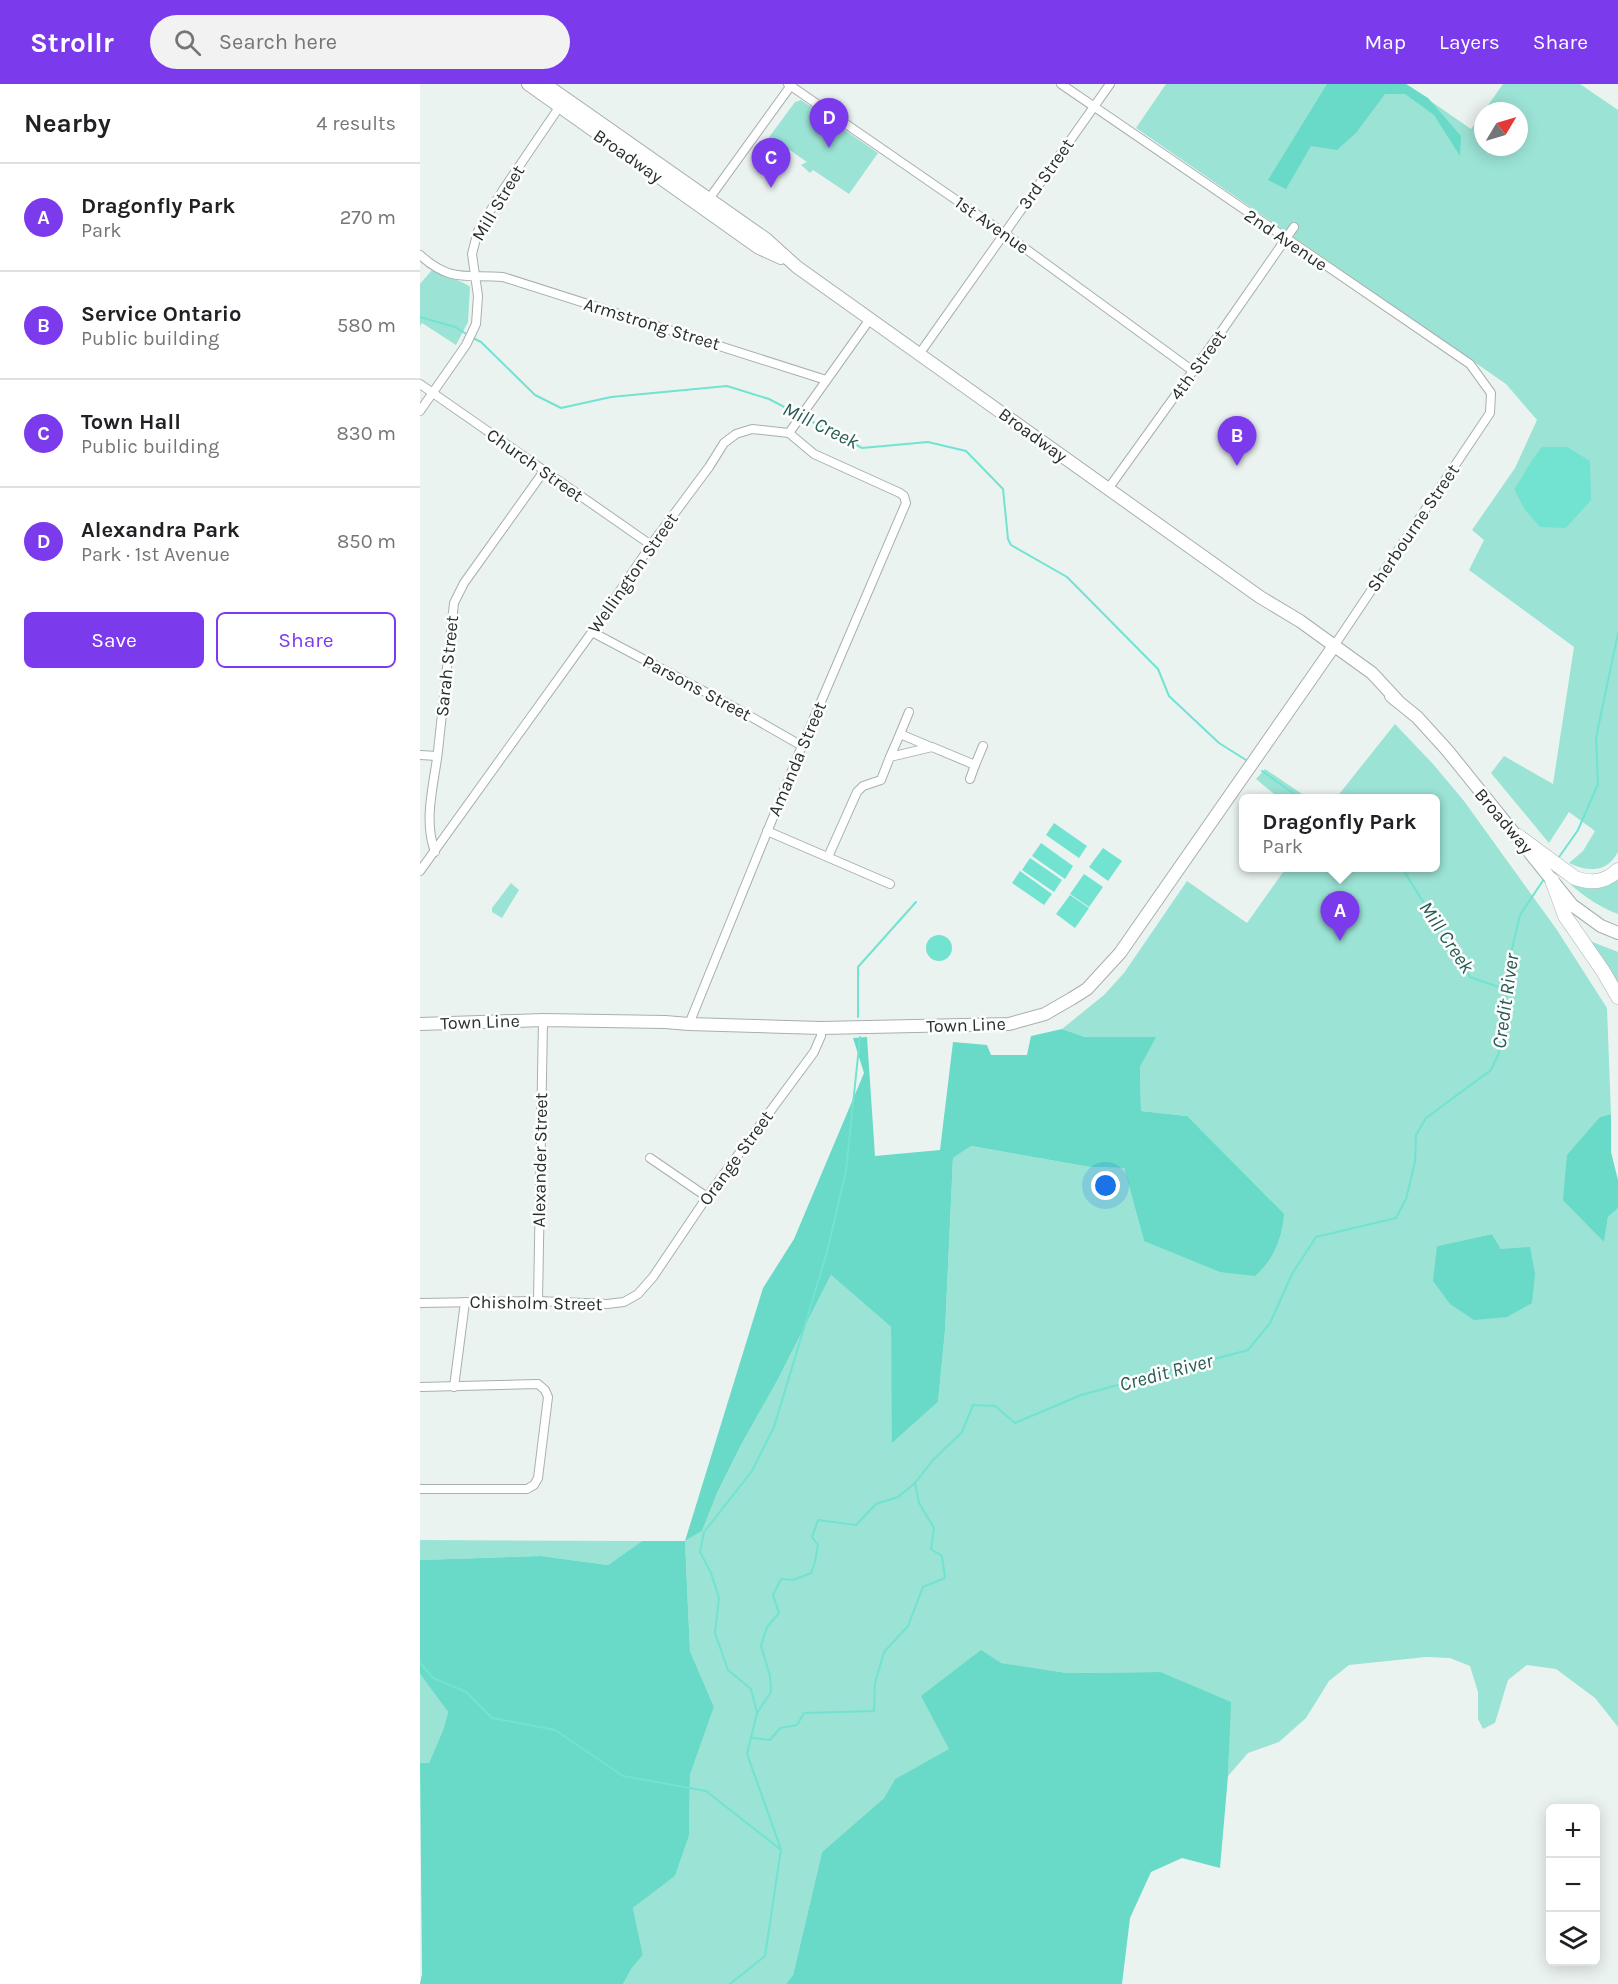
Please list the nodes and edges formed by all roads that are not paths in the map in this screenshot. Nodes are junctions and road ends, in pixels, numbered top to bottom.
1 (528, 84) edge
2 (545, 84) edge
3 (1061, 84) edge
4 (1110, 84) edge
5 (790, 85) edge
6 (563, 103) junction
7 (1093, 108) junction
8 (705, 204) junction
9 (1294, 227) dead end
10 (1004, 232) junction
11 (1286, 240) junction
12 (420, 255) edge
13 (476, 277) junction
14 (870, 319) junction
15 (920, 353) junction
16 (1193, 371) junction
17 (826, 380) junction
18 (420, 384) edge
19 (434, 393) junction
20 (1490, 409) joint
21 (420, 411) edge
22 (789, 433) junction
23 (544, 471) junction
24 (1108, 489) junction
25 (651, 545) junction
26 (592, 632) junction
27 (1333, 649) junction
28 (909, 712) dead end
29 (900, 734) junction
30 (802, 746) junction
31 (983, 746) dead end
32 (932, 747) junction
33 (420, 755) edge
34 (437, 756) junction
35 (890, 757) junction
36 (975, 765) junction
37 (970, 779) dead end
38 (767, 831) junction
39 (1518, 836) joint
40 (435, 852) junction
41 (828, 857) junction
42 (1546, 863) junction
43 (1618, 870) edge
44 (420, 871) edge
45 (1552, 880) junction
46 (890, 884) dead end
47 (1618, 933) edge
48 (1618, 997) edge
49 (543, 1020) junction
50 (420, 1024) edge
51 (689, 1024) junction
52 (821, 1028) junction
53 (650, 1158) dead end
54 (708, 1197) junction
55 (647, 1287) joint
56 (538, 1301) junction
57 (465, 1302) junction
58 (420, 1303) edge
59 (420, 1387) edge
60 (454, 1387) junction
61 (420, 1489) edge

1 - 6 main road, Broadway
2 - 6 main road, Broadway
3 - 7 street, 2nd Avenue
4 - 7 street, 3rd Street
5 - 8 street
5 - 10 street, 1st Avenue
6 - 8 main road, Broadway
6 - 13 street, Mill Street
7 - 10 street, 3rd Street
7 - 11 street, 2nd Avenue
8 - 14 main road, Broadway
9 - 11 street, 4th Street
10 - 15 street, 3rd Street
10 - 16 street, 1st Avenue
11 - 16 street, 4th Street
11 - 20 street, 2nd Avenue
12 - 13 street, Armstrong Street
13 - 17 street, Armstrong Street
13 - 19 street, Mill Street
14 - 15 main road, Broadway
14 - 17 street
15 - 24 main road, Broadway
16 - 24 street, 4th Street
17 - 22 street
18 - 19 street, Church Street
19 - 21 street, Mill Street
19 - 23 street, Church Street
20 - 27 street, Sherbourne Street
22 - 25 street, Wellington Street
22 - 30 street, Amanda Street
23 - 25 street, Church Street
23 - 34 street, Sarah Street
24 - 27 main road, Broadway
25 - 26 street, Wellington Street
26 - 30 street, Parsons Street
26 - 40 street, Wellington Street
27 - 39 main road, Broadway
27 - 52 main road, Town Line
28 - 29 street
29 - 32 street
29 - 35 street
30 - 38 street, Amanda Street
31 - 36 street
32 - 35 street
32 - 36 street
33 - 34 street
34 - 40 street, Sarah Street
35 - 41 street
36 - 37 street
38 - 41 street
38 - 51 street, Amanda Street
39 - 42 highway
40 - 44 street, Wellington Street
41 - 46 street
42 - 43 highway
42 - 45 main road, Broadway
45 - 47 main road, Broadway
45 - 48 highway
49 - 50 main road, Town Line
49 - 51 main road, Town Line
49 - 56 street, Alexander Street
51 - 52 main road, Town Line
52 - 54 street, Orange Street
53 - 54 street
54 - 55 street, Orange Street
55 - 56 street, Chisholm Street
56 - 57 street, Chisholm Street
57 - 58 street, Chisholm Street
57 - 60 street
59 - 60 street
60 - 61 street

